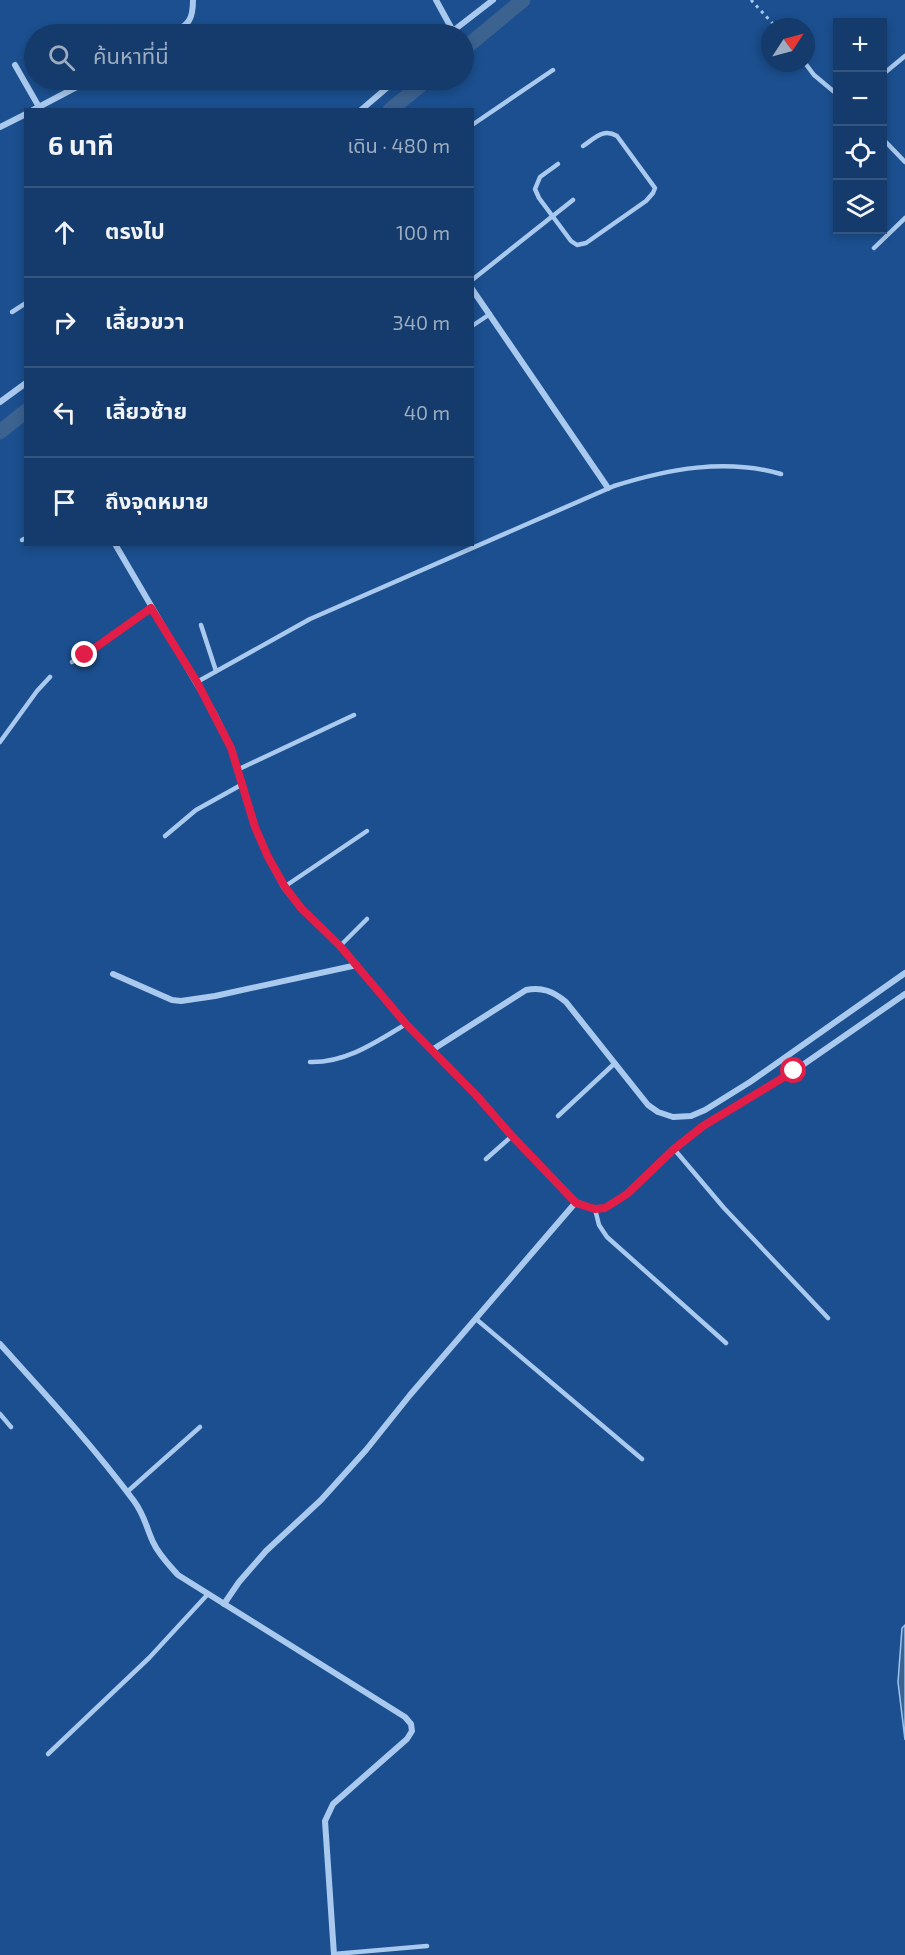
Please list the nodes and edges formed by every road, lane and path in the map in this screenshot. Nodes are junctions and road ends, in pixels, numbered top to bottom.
1 (193, 0) edge
2 (436, 0) edge
3 (493, 0) edge
4 (750, 0) edge
5 (767, 18) edge
6 (186, 24) edge
7 (447, 24) edge
8 (462, 24) edge
9 (905, 56) edge
10 (15, 65) dead end
11 (553, 70) dead end
12 (812, 72) edge
13 (886, 72) edge
14 (24, 83) edge
15 (27, 90) edge
16 (71, 90) edge
17 (384, 90) edge
18 (833, 92) edge
19 (36, 108) edge
20 (363, 108) edge
21 (24, 115) edge
22 (474, 123) edge
23 (0, 127) edge
24 (887, 143) edge
25 (583, 146) dead end
26 (905, 162) edge
27 (558, 164) dead end
28 (573, 200) dead end
29 (553, 216) junction
30 (905, 218) edge
31 (873, 248) dead end
32 (474, 278) edge
33 (474, 292) edge
34 (24, 304) edge
35 (12, 312) dead end
36 (490, 314) junction
37 (474, 325) edge
38 (24, 387) edge
39 (0, 402) edge
40 (781, 474) dead end
41 (608, 488) junction
42 (116, 546) edge
43 (151, 608) junction
44 (201, 625) dead end
45 (72, 662) dead end
46 (216, 671) junction
47 (50, 677) dead end
48 (197, 682) junction
49 (354, 715) dead end
50 (0, 742) edge
51 (237, 770) junction
52 (242, 785) junction
53 (367, 831) dead end
54 (165, 836) dead end
55 (285, 887) junction
56 (367, 919) dead end
57 (340, 946) junction
58 (357, 965) junction
59 (905, 973) edge
60 (113, 974) dead end
61 (905, 994) edge
62 (406, 1024) junction
63 (432, 1050) junction
64 (310, 1062) dead end
65 (615, 1063) junction
66 (558, 1116) dead end
67 (512, 1136) junction
68 (674, 1149) junction
69 (486, 1158) dead end
70 (576, 1203) junction
71 (595, 1209) junction
72 (828, 1318) dead end
73 (476, 1319) junction
74 (726, 1343) dead end
75 (0, 1344) edge
76 (0, 1414) edge
77 (11, 1427) dead end
78 (200, 1427) dead end
79 (642, 1459) dead end
80 (127, 1492) junction
81 (208, 1594) junction
82 (224, 1604) junction
83 (48, 1754) dead end
84 (428, 1946) dead end
85 (334, 1954) edge

1 - 6 street
2 - 7 street
3 - 8 street
4 - 5 path
9 - 13 lane
10 - 14 street
11 - 22 lane
12 - 18 lane
15 - 19 street
16 - 19 street
17 - 20 street
21 - 23 street
24 - 26 lane
25 - 29 lane
27 - 29 lane
28 - 29 lane
29 - 32 lane
30 - 31 lane
33 - 36 street
34 - 35 lane
36 - 37 lane
36 - 41 street
38 - 39 street
40 - 41 lane
41 - 46 lane
42 - 43 street
43 - 45 lane
43 - 48 street
44 - 46 lane
46 - 48 lane
47 - 50 lane
48 - 51 street
49 - 51 lane
51 - 52 street
52 - 54 lane
52 - 55 street
53 - 55 lane
55 - 57 street
56 - 57 lane
57 - 58 street
58 - 60 street
58 - 62 street
59 - 65 street
61 - 68 street
62 - 63 street
62 - 64 lane
63 - 65 street
63 - 67 street
65 - 66 lane
67 - 69 lane
67 - 70 street
68 - 71 street
68 - 72 lane
70 - 71 street
70 - 73 street
71 - 74 lane
73 - 79 lane
73 - 82 street
75 - 80 street
76 - 77 lane
78 - 80 lane
80 - 81 street
81 - 82 street
81 - 83 lane
82 - 85 street
84 - 85 lane

